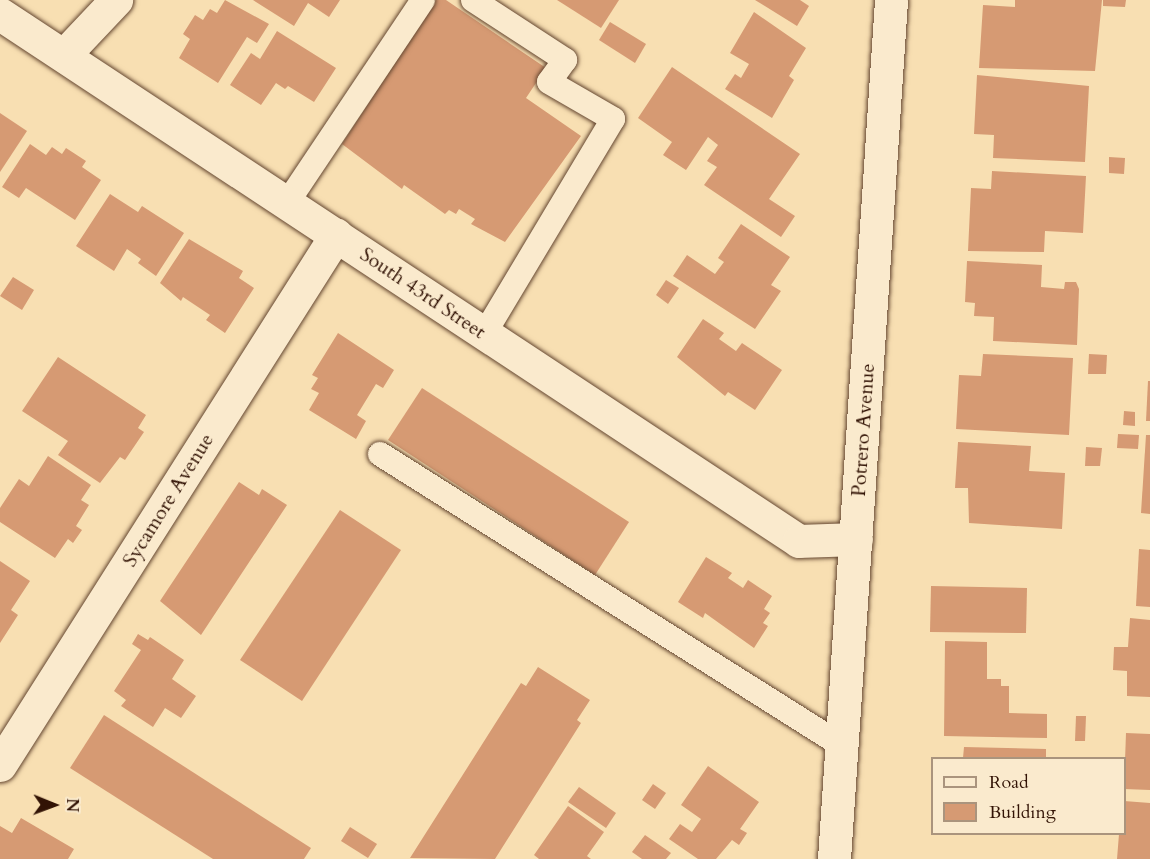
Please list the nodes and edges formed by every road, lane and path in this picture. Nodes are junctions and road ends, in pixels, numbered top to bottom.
1 (116, 0) edge
2 (423, 0) edge
3 (891, 0) edge
4 (481, 2) edge
5 (0, 14) edge
6 (64, 55) junction
7 (287, 203) junction
8 (336, 235) junction
9 (484, 333) junction
10 (380, 454) dead end
11 (856, 539) junction
12 (841, 745) junction
13 (0, 765) edge
14 (834, 859) edge

1 - 6 street
2 - 7 lane
3 - 11 street, Potrero Avenue
4 - 9 lane
5 - 6 street, South 43rd Street
6 - 7 street, South 43rd Street
7 - 8 street, South 43rd Street
8 - 9 street, South 43rd Street
8 - 13 street, Sycamore Avenue
9 - 11 street, South 43rd Street
10 - 12 lane
11 - 12 street, Potrero Avenue
12 - 14 street, Potrero Avenue

